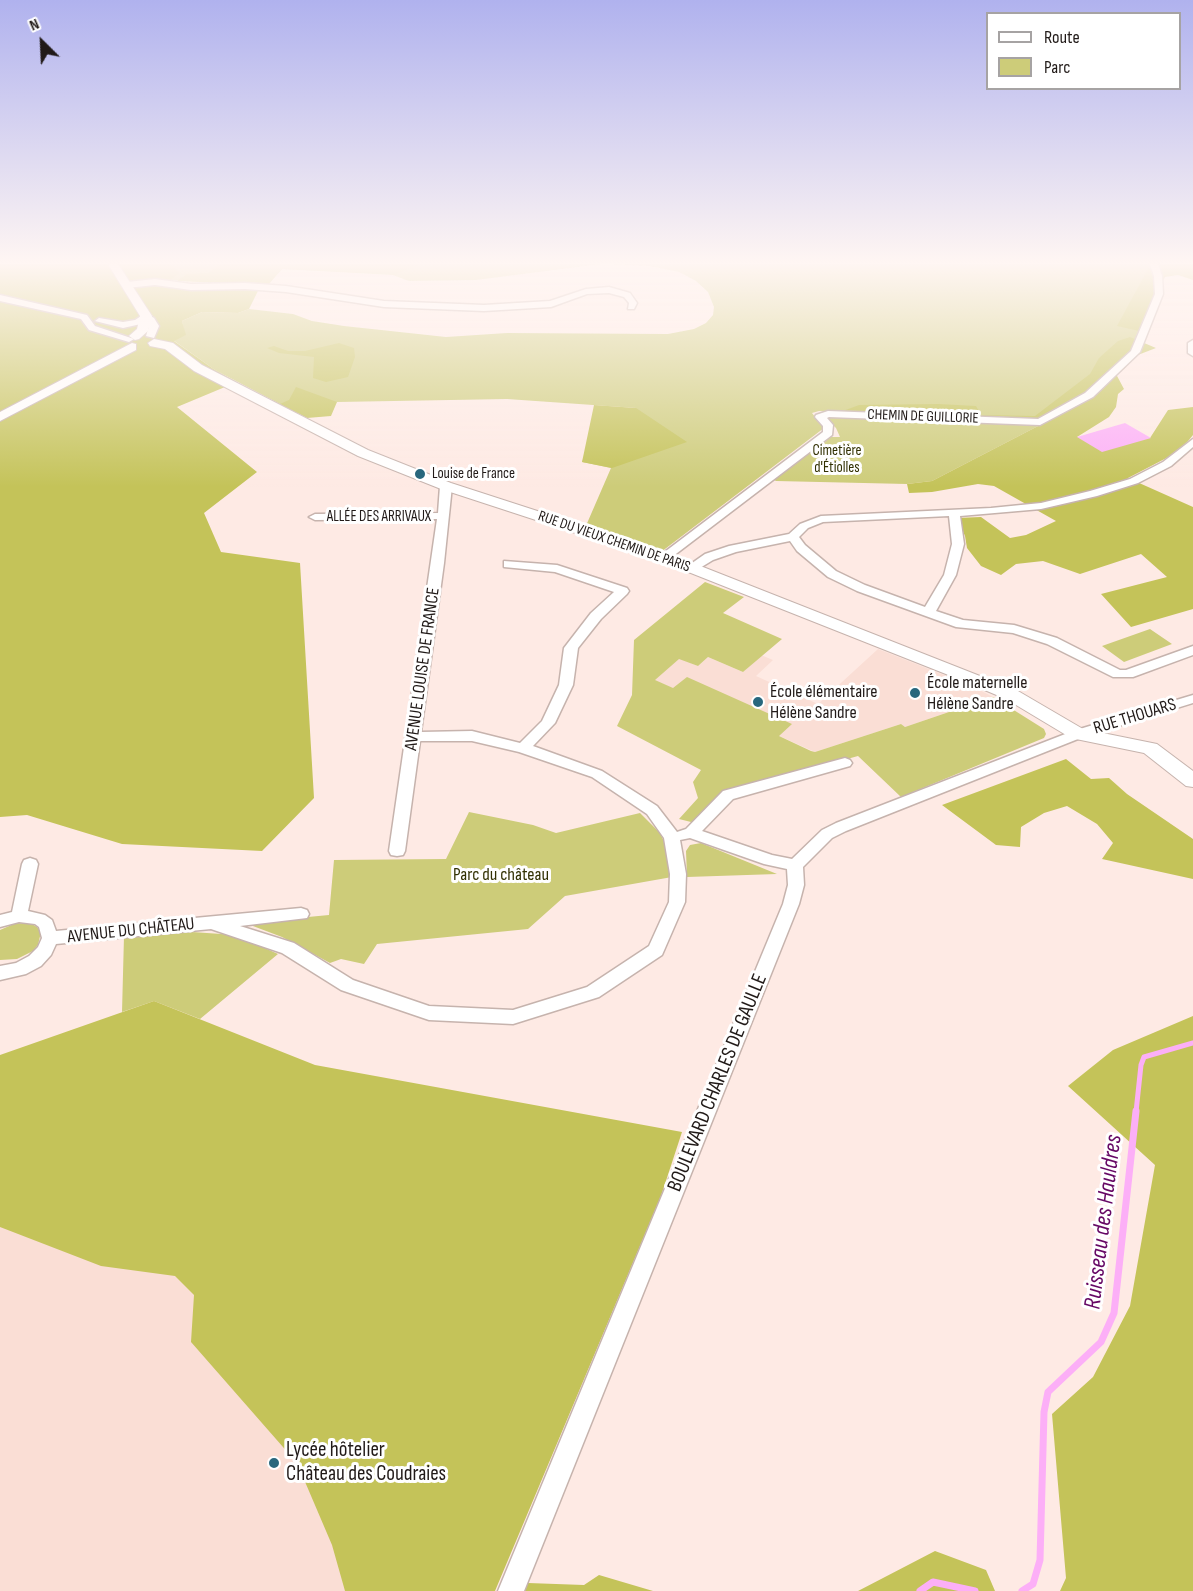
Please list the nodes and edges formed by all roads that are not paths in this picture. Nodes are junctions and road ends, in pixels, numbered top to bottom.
1 (124, 338) edge
2 (135, 338) edge
3 (1141, 338) edge
4 (153, 339) joint
5 (132, 341) junction
6 (1193, 343) edge
7 (1193, 353) edge
8 (0, 417) edge
9 (1193, 442) edge
10 (446, 486) junction
11 (954, 513) junction
12 (443, 516) junction
13 (315, 517) dead end
14 (793, 537) junction
15 (664, 557) junction
16 (508, 564) dead end
17 (691, 568) junction
18 (928, 613) junction
19 (1193, 650) edge
20 (1193, 699) edge
21 (1077, 735) junction
22 (413, 737) junction
23 (524, 748) junction
24 (845, 763) dead end
25 (1193, 781) edge
26 (691, 833) junction
27 (672, 837) junction
28 (398, 851) dead end
29 (30, 864) dead end
30 (795, 865) junction
31 (301, 914) dead end
32 (19, 916) junction
33 (0, 921) edge
34 (211, 923) junction
35 (50, 938) junction
36 (0, 973) edge
37 (511, 1591) edge

1 - 5 street
2 - 5 street
3 - 15 street, CHEMIN DE GUILLORIE
4 - 5 street
4 - 10 street, RUE DU VIEUX CHEMIN DE PARIS
5 - 8 street
6 - 7 street
9 - 11 street
10 - 12 street, AVENUE LOUISE DE FRANCE
10 - 15 street, RUE DU VIEUX CHEMIN DE PARIS
11 - 14 street
11 - 18 street
12 - 13 street, ALLÉE DES ARRIVAUX
12 - 22 street, AVENUE LOUISE DE FRANCE
14 - 17 street
14 - 18 street
15 - 17 street, RUE DU VIEUX CHEMIN DE PARIS
16 - 23 street
17 - 21 street, RUE DU VIEUX CHEMIN DE PARIS
18 - 19 street
20 - 21 street, RUE THOUARS
21 - 25 street
21 - 30 street
22 - 23 street, AVENUE DU CHÂTEAU
22 - 28 street, AVENUE LOUISE DE FRANCE
23 - 27 street, AVENUE DU CHÂTEAU
24 - 26 street
26 - 27 street
26 - 30 street
27 - 34 street, AVENUE DU CHÂTEAU
29 - 32 street
30 - 37 street, BOULEVARD CHARLES DE GAULLE
31 - 34 street, AVENUE DU CHÂTEAU
32 - 33 street
32 - 35 street, AVENUE DU CHÂTEAU
34 - 35 street, AVENUE DU CHÂTEAU
35 - 36 street, AVENUE DU CHÂTEAU

